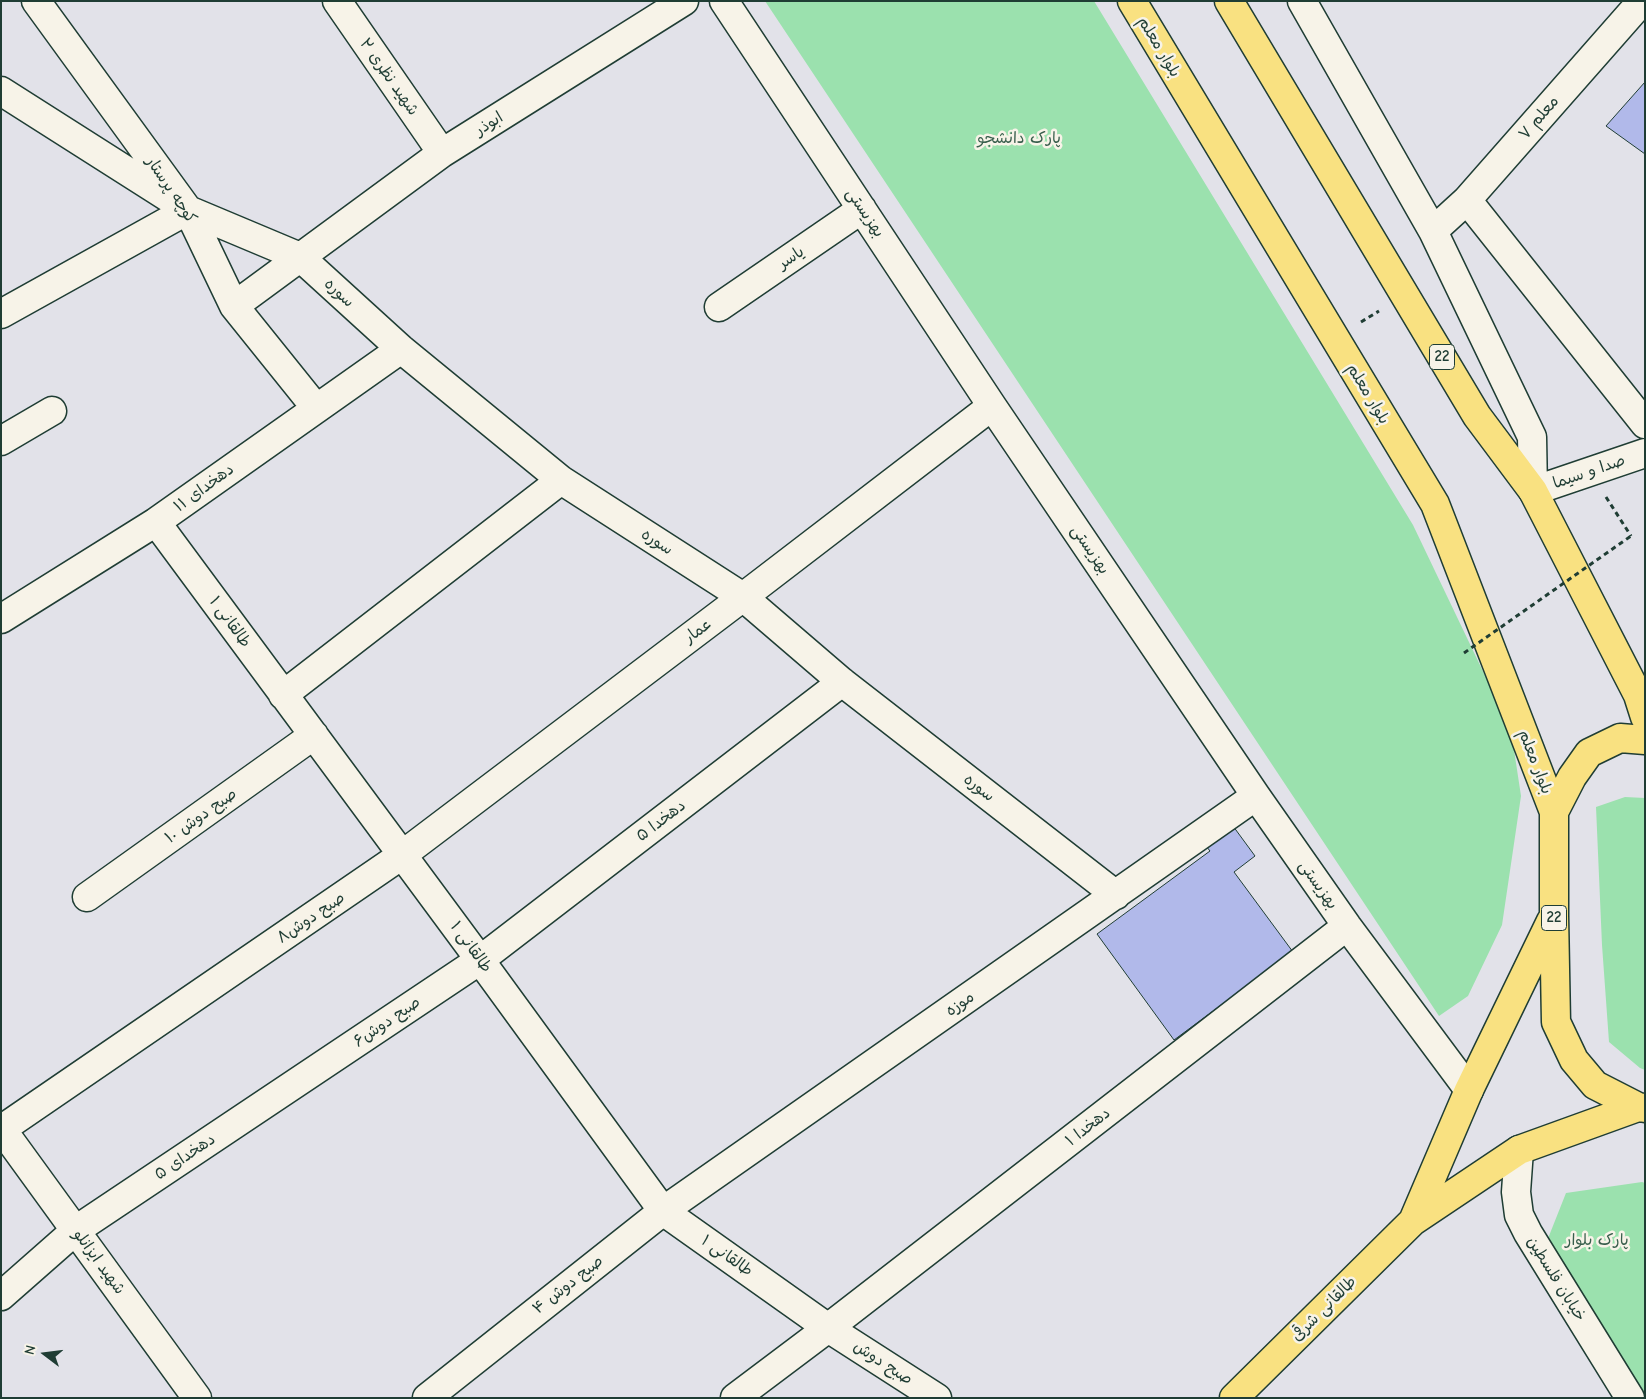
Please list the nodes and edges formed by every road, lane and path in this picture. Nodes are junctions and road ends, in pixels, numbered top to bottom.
1 (36, 1) edge
2 (337, 1) edge
3 (684, 1) edge
4 (724, 1) edge
5 (1132, 1) edge
6 (1229, 1) edge
7 (1302, 1) edge
8 (1642, 1) edge
9 (1, 91) edge
10 (442, 153) junction
11 (1467, 200) junction
12 (862, 209) junction
13 (188, 210) junction
14 (1433, 231) junction
15 (300, 257) junction
16 (234, 306) junction
17 (719, 307) dead end
18 (1, 314) edge
19 (401, 349) junction
20 (992, 406) junction
21 (316, 408) junction
22 (52, 411) dead end
23 (1645, 424) edge
24 (1, 441) edge
25 (1645, 453) edge
26 (561, 480) junction
27 (1533, 491) junction
28 (1604, 494) dead end
29 (156, 522) junction
30 (743, 597) junction
31 (1, 619) edge
32 (1464, 653) dead end
33 (842, 682) junction
34 (283, 695) junction
35 (1645, 717) edge
36 (314, 735) junction
37 (1645, 740) edge
38 (1256, 796) junction
39 (1554, 812) junction
40 (402, 855) junction
41 (1116, 895) junction
42 (87, 897) dead end
43 (1554, 915) junction
44 (1347, 926) junction
45 (480, 960) junction
46 (294, 1084) joint
47 (1469, 1090) junction
48 (1641, 1107) edge
49 (2, 1128) edge
50 (1519, 1150) junction
51 (663, 1211) junction
52 (1413, 1221) junction
53 (76, 1230) junction
54 (1, 1296) edge
55 (828, 1328) junction
56 (196, 1398) edge
57 (427, 1398) edge
58 (735, 1398) edge
59 (937, 1398) edge
60 (1234, 1398) edge
61 (1630, 1398) edge

1 - 13 street, کوچه پرستار
2 - 10 street, شهید نظری ۲
3 - 10 street, ابوذر
4 - 12 street, بهزیستی
5 - 39 main road, بلوار معلم
6 - 27 main road, 22
7 - 14 street
8 - 11 street, معلم ۷
9 - 13 street, سوره
10 - 15 street, ابوذر
11 - 14 street, معلم ۷
11 - 23 street
12 - 17 street, یاسر
12 - 20 street, بهزیستی
13 - 15 street, سوره
13 - 16 street, کوچه پرستار
13 - 18 street
14 - 27 street
15 - 16 street, ابوذر
15 - 19 street, سوره
16 - 21 street, کوچه پرستار
19 - 21 street, دهخدای ۱۱
19 - 26 street, سوره
20 - 30 street, عمار
20 - 38 street, بهزیستی
21 - 29 street, دهخدای ۱۱
22 - 24 street
25 - 27 street, صدا و سیما
26 - 30 street, سوره
26 - 34 street
27 - 35 main road, 22
28 - 32 path, bridge
29 - 31 street, دهخدای ۱۱
29 - 34 street, طالقانی ۱
30 - 33 street, سوره
30 - 40 street, عمار
33 - 41 street, سوره
33 - 45 street, دهخدا ۵
34 - 36 street, طالقانی ۱
36 - 40 street, طالقانی ۱
36 - 42 street, صبح دوش ۱۰
37 - 39 main road, 22
38 - 41 street, موزه
38 - 44 street, بهزیستی
39 - 43 main road, 22
40 - 45 street, طالقانی ۱
40 - 49 street, صبح دوش۸
41 - 51 street, موزه
43 - 47 main road
43 - 48 main road, 22
44 - 47 street, بهزیستی
44 - 55 street, دهخدا ۱
45 - 46 street, صبح دوش۶
45 - 51 street, طالقانی ۱
46 - 53 street, دهخدای ۵
47 - 52 main road
48 - 50 main road
49 - 53 street, شهید ایزانلو
50 - 52 main road
50 - 61 street, خیابان فلسطین
51 - 55 street, طالقانی ۱
51 - 57 street, صبح دوش ۴
52 - 60 main road, طالقانی شرقی
53 - 54 street, دهخدای ۵
53 - 56 street, شهید ایزانلو
55 - 58 street, دهخدا ۱
55 - 59 street, صبح دوش

